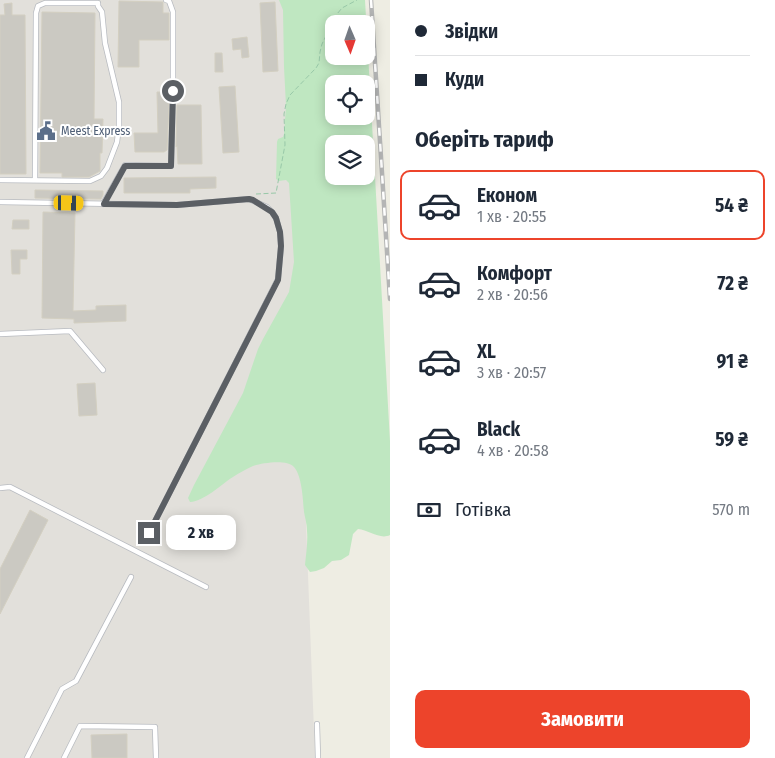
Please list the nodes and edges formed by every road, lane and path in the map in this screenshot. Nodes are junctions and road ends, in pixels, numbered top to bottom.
1 (166, 0) edge
2 (357, 0) edge
3 (0, 180) edge
4 (35, 180) junction
5 (249, 199) junction
6 (0, 202) edge
7 (104, 204) junction
8 (0, 334) edge
9 (103, 370) dead end
10 (0, 488) edge
11 (149, 533) dead end
12 (131, 577) dead end
13 (206, 587) dead end
14 (317, 724) dead end
15 (26, 758) edge
16 (64, 758) edge
17 (156, 758) edge
18 (318, 758) edge

1 - 7 lane
2 - 5 path
3 - 4 lane
4 - 4 lane
5 - 7 lane
5 - 11 lane
6 - 7 lane
8 - 9 lane
10 - 13 lane
12 - 15 lane
14 - 18 lane
16 - 17 lane

